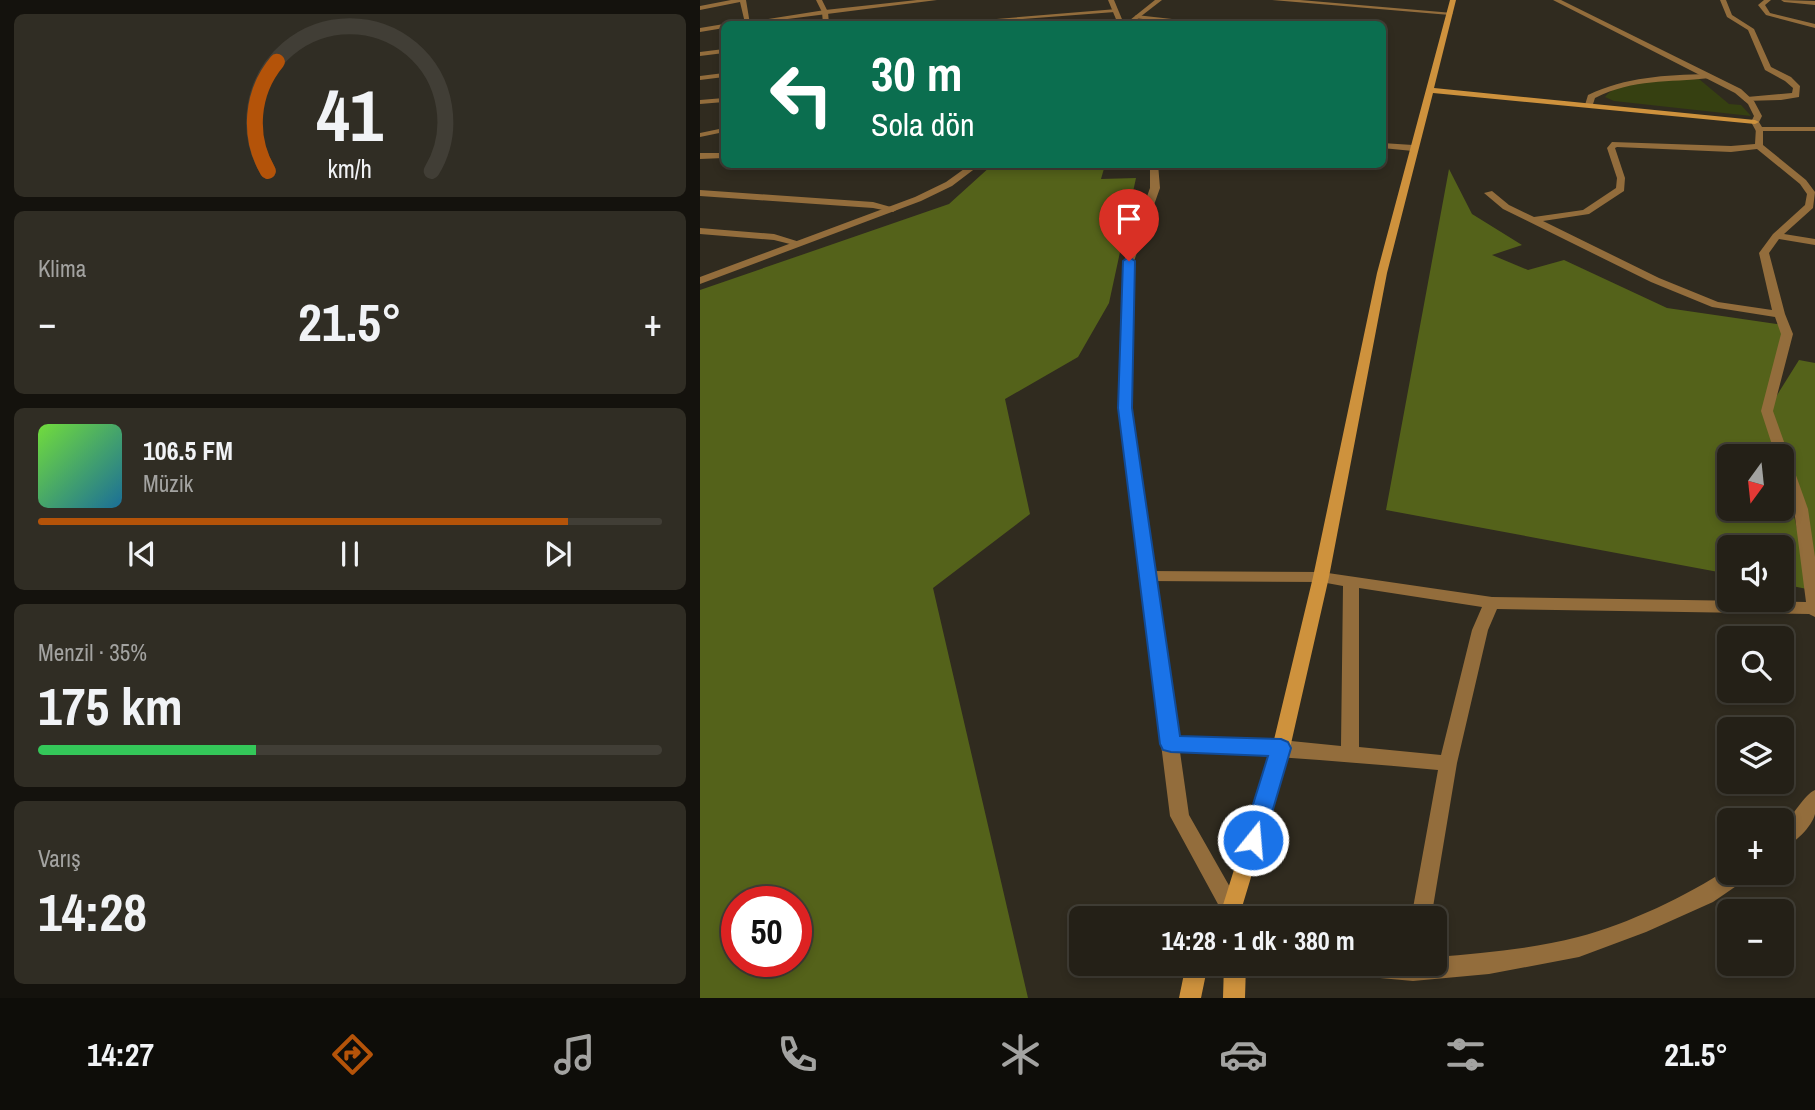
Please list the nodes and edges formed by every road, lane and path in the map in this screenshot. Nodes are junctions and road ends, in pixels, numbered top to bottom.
1 (741, 0) edge
2 (819, 0) edge
3 (934, 0) edge
4 (1111, 0) edge
5 (1159, 0) edge
6 (1275, 0) edge
7 (1556, 0) edge
8 (1723, 0) edge
9 (1768, 0) edge
10 (1784, 0) edge
11 (899, 2) edge
12 (1815, 3) edge
13 (1451, 6) edge
14 (700, 8) edge
15 (1115, 10) junction
16 (825, 12) junction
17 (1025, 16) junction
18 (1773, 16) junction
19 (1136, 17) junction
20 (1815, 18) edge
21 (747, 21) edge
22 (762, 21) edge
23 (826, 21) edge
24 (971, 21) edge
25 (1026, 21) edge
26 (1120, 21) edge
27 (1131, 21) edge
28 (1172, 21) edge
29 (721, 26) edge
30 (1815, 26) edge
31 (700, 30) edge
32 (721, 51) edge
33 (700, 54) edge
34 (721, 75) edge
35 (1707, 76) junction
36 (700, 78) edge
37 (1430, 90) junction
38 (1746, 99) junction
39 (721, 100) edge
40 (700, 102) edge
41 (1589, 105) junction
42 (1757, 122) junction
43 (1813, 129) edge
44 (721, 131) edge
45 (700, 135) edge
46 (1386, 145) edge
47 (1759, 146) junction
48 (1413, 148) junction
49 (700, 156) edge
50 (721, 156) edge
51 (971, 168) edge
52 (1154, 168) edge
53 (700, 193) edge
54 (1489, 193) dead end
55 (893, 209) junction
56 (1533, 220) junction
57 (700, 231) edge
58 (1776, 236) junction
59 (1815, 242) edge
60 (798, 243) junction
61 (700, 281) edge
62 (1779, 314) junction
63 (1146, 576) junction
64 (1321, 577) junction
65 (1351, 584) junction
66 (1492, 603) junction
67 (1815, 610) edge
68 (1171, 744) junction
69 (1281, 748) junction
70 (1350, 756) junction
71 (1448, 763) junction
72 (1815, 797) edge
73 (1794, 827) edge
74 (1721, 885) edge
75 (1229, 906) edge
76 (1238, 906) edge
77 (1424, 906) edge
78 (1447, 965) edge
79 (1195, 976) edge
80 (1235, 976) edge
81 (1190, 998) edge
82 (1234, 998) edge

1 - 14 street
1 - 21 street
2 - 16 street
3 - 11 street
4 - 15 street
5 - 19 street
6 - 13 street
7 - 35 street
8 - 38 street
9 - 18 street
10 - 12 street
11 - 16 street
13 - 37 main road
15 - 17 street
15 - 26 street
16 - 22 street
16 - 23 street
17 - 24 street
17 - 25 street
18 - 20 street
18 - 30 street
19 - 27 street
19 - 28 street
29 - 31 street
32 - 33 street
34 - 36 street
35 - 38 street
35 - 41 street
37 - 41 main road
37 - 48 main road
38 - 42 street
39 - 40 street
41 - 42 main road
42 - 43 street
42 - 47 street
44 - 45 street
46 - 48 street
47 - 56 street
47 - 58 street
48 - 64 main road
49 - 50 street
51 - 55 street
52 - 63 street
53 - 55 street
54 - 56 street
55 - 60 street
56 - 62 street
57 - 60 street
58 - 59 street
58 - 62 street
60 - 61 street
62 - 67 street
63 - 64 street
63 - 68 street
64 - 65 street
64 - 69 main road
65 - 66 street
65 - 70 street
66 - 67 street
66 - 71 street
68 - 69 street
68 - 75 street
69 - 70 street
69 - 76 main road
70 - 71 street
71 - 77 street
72 - 73 street
74 - 78 street
79 - 81 main road
80 - 82 main road

